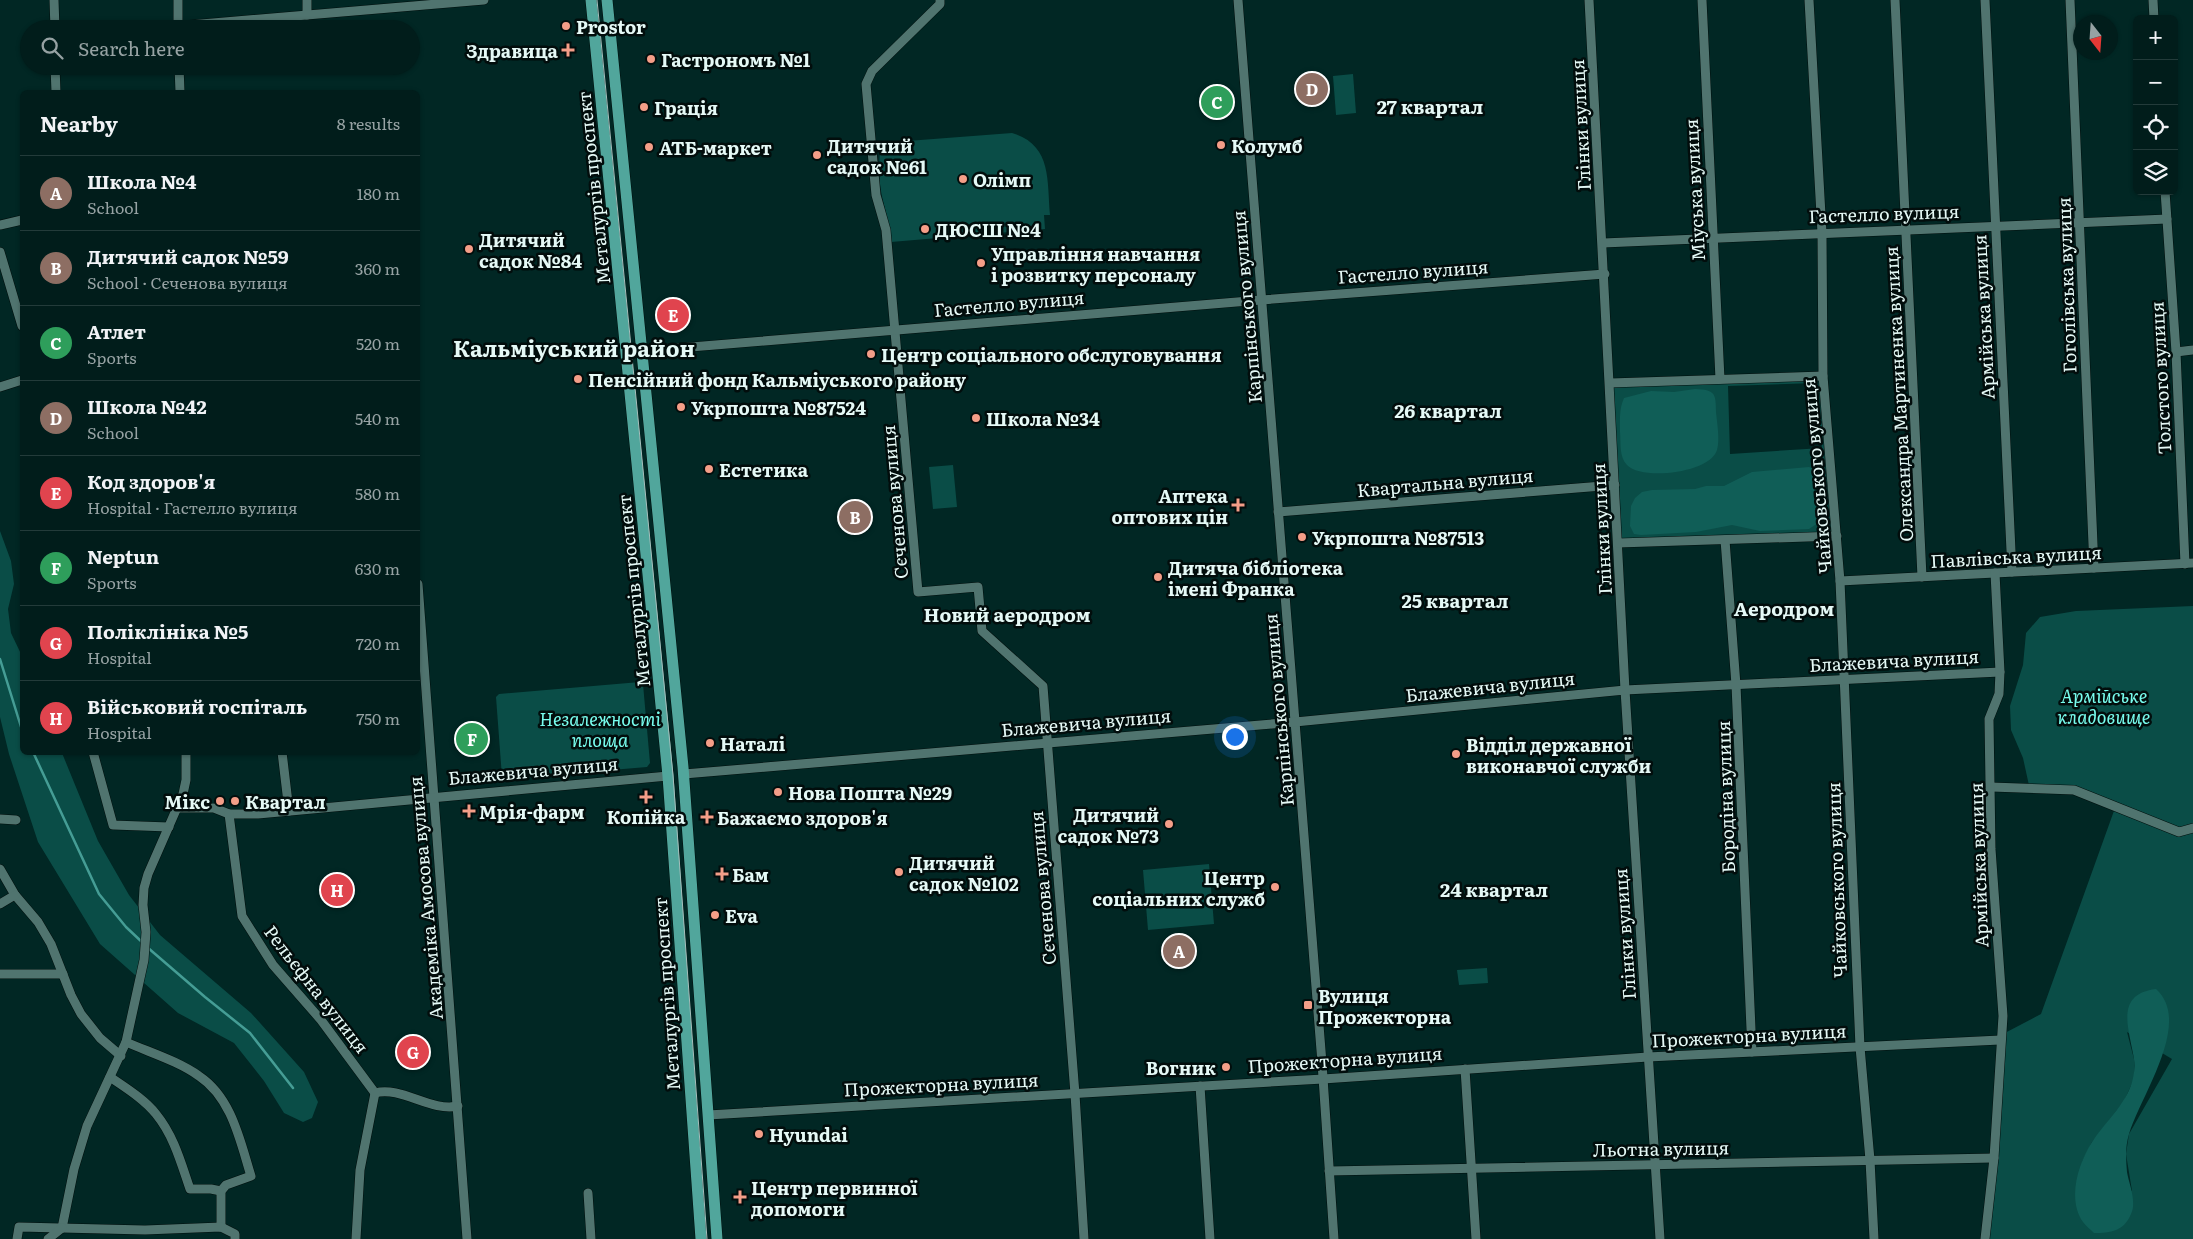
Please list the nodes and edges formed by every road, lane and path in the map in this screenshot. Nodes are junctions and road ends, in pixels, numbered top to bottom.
1 (54, 0) edge
2 (178, 0) edge
3 (307, 0) edge
4 (484, 0) edge
5 (591, 0) edge
6 (608, 0) edge
7 (940, 0) edge
8 (1238, 0) edge
9 (1589, 0) edge
10 (1702, 0) edge
11 (1809, 0) edge
12 (1895, 0) edge
13 (1985, 0) edge
14 (2070, 0) edge
15 (2153, 0) edge
16 (307, 15) junction
17 (2154, 15) edge
18 (55, 20) edge
19 (178, 20) edge
20 (253, 20) edge
21 (55, 75) edge
22 (179, 75) edge
23 (56, 90) edge
24 (180, 90) edge
25 (2165, 195) edge
26 (2167, 219) junction
27 (20, 220) edge
28 (2080, 222) junction
29 (0, 225) edge
30 (1995, 226) junction
31 (1906, 230) junction
32 (1822, 233) junction
33 (1712, 238) junction
34 (1603, 243) junction
35 (0, 252) edge
36 (1605, 274) junction
37 (1261, 300) junction
38 (20, 319) edge
39 (895, 330) junction
40 (642, 350) junction
41 (2193, 350) edge
42 (626, 352) junction
43 (2176, 352) junction
44 (1823, 376) junction
45 (1720, 379) junction
46 (20, 381) edge
47 (1610, 383) junction
48 (0, 386) edge
49 (1615, 485) junction
50 (1278, 512) junction
51 (1837, 536) junction
52 (1725, 540) junction
53 (1618, 543) junction
54 (2189, 563) edge
55 (2094, 568) junction
56 (2012, 572) junction
57 (1995, 573) junction
58 (1922, 577) junction
59 (1840, 581) junction
60 (420, 612) edge
61 (2000, 672) junction
62 (1844, 680) junction
63 (1736, 685) junction
64 (1625, 690) junction
65 (1295, 722) junction
66 (1047, 743) junction
67 (94, 755) edge
68 (186, 755) edge
69 (282, 755) edge
70 (684, 774) junction
71 (668, 776) junction
72 (1991, 787) junction
73 (433, 797) junction
74 (177, 808) junction
75 (289, 811) junction
76 (229, 814) junction
77 (0, 820) edge
78 (16, 820) dead end
79 (169, 827) junction
80 (2193, 828) edge
81 (0, 869) edge
82 (15, 895) junction
83 (0, 904) edge
84 (0, 974) edge
85 (63, 974) junction
86 (2000, 1040) junction
87 (126, 1042) junction
88 (1860, 1047) junction
89 (1752, 1052) junction
90 (121, 1056) junction
91 (1648, 1057) junction
92 (1465, 1069) junction
93 (110, 1077) junction
94 (1323, 1079) junction
95 (1200, 1086) junction
96 (374, 1093) junction
97 (1075, 1094) junction
98 (458, 1106) junction
99 (708, 1115) junction
100 (692, 1116) junction
101 (1994, 1158) junction
102 (1870, 1160) junction
103 (1655, 1164) junction
104 (1472, 1168) junction
105 (1329, 1171) junction
106 (221, 1192) junction
107 (588, 1193) dead end
108 (221, 1227) junction
109 (62, 1228) junction
110 (145, 1235) edge
111 (17, 1239) edge
112 (48, 1239) edge
113 (235, 1239) edge
114 (356, 1239) edge
115 (467, 1239) edge
116 (591, 1239) edge
117 (701, 1239) edge
118 (717, 1239) edge
119 (1084, 1239) edge
120 (1210, 1239) edge
121 (1334, 1239) edge
122 (1476, 1239) edge
123 (1660, 1239) edge
124 (1874, 1239) edge
125 (1986, 1239) edge

1 - 18 street
2 - 19 street
3 - 16 street
4 - 16 street
5 - 42 main road, Металургів проспект
6 - 40 main road, Металургів проспект
7 - 39 street, Сєченова вулиця
8 - 37 street, Карпінського вулиця
9 - 34 street, Глінки вулиця
10 - 33 street, Міуська вулиця
11 - 32 street, Чайковського вулиця
12 - 31 street, Олександра Мартиненка вулиця
13 - 30 street, Армійська вулиця
14 - 28 street, Гоголівська вулиця
15 - 17 street
16 - 20 street
21 - 23 street
22 - 24 street
25 - 26 street, Толстого вулиця
26 - 28 street, Гастелло вулиця
26 - 43 street, Толстого вулиця
27 - 29 street
28 - 30 street, Гастелло вулиця
28 - 55 street, Гоголівська вулиця
30 - 31 street, Гастелло вулиця
30 - 56 street, Армійська вулиця
31 - 32 street, Гастелло вулиця
31 - 58 street, Олександра Мартиненка вулиця
32 - 33 street, Гастелло вулиця
32 - 44 street, Чайковського вулиця
33 - 34 street, Гастелло вулиця
33 - 45 street, Міуська вулиця
34 - 36 street, Глінки вулиця
35 - 38 street
36 - 37 street, Гастелло вулиця
36 - 47 street, Глінки вулиця
37 - 39 street, Гастелло вулиця
37 - 50 street, Карпінського вулиця
39 - 40 street, Гастелло вулиця
39 - 66 street, Сєченова вулиця
40 - 42 main road, Гастелло вулиця
40 - 70 main road, Металургів проспект
41 - 43 street
42 - 71 main road, Металургів проспект
43 - 54 street, Толстого вулиця
44 - 45 street
44 - 51 street, Чайковського вулиця
45 - 47 street
46 - 48 street
47 - 49 street, Глінки вулиця
49 - 50 street, Квартальна вулиця
49 - 53 street, Глінки вулиця
50 - 65 street, Карпінського вулиця
51 - 52 street
51 - 59 street, Чайковського вулиця
52 - 53 street
52 - 63 street, Бородіна вулиця
53 - 64 street, Глінки вулиця
54 - 55 street, Павлівська вулиця
55 - 56 street, Павлівська вулиця
56 - 57 street, Павлівська вулиця
57 - 58 street, Павлівська вулиця
57 - 61 street, Армійська вулиця
58 - 59 street, Павлівська вулиця
59 - 62 street, Чайковського вулиця
60 - 73 street, Академіка Амосова вулиця
61 - 62 street, Блажевича вулиця
61 - 72 street, Армійська вулиця
62 - 63 street, Блажевича вулиця
62 - 88 street, Чайковського вулиця
63 - 64 street, Блажевича вулиця
63 - 89 street, Бородіна вулиця
64 - 65 street, Блажевича вулиця
64 - 91 street, Глінки вулиця
65 - 66 street, Блажевича вулиця
65 - 94 street, Карпінського вулиця
66 - 70 street, Блажевича вулиця
66 - 97 street, Сєченова вулиця
67 - 79 street
68 - 74 street
69 - 75 street
70 - 71 main road, Блажевича вулиця
70 - 99 main road, Металургів проспект
71 - 73 street, Блажевича вулиця
71 - 100 main road, Металургів проспект
72 - 80 street
72 - 86 street, Армійська вулиця
73 - 75 street, Блажевича вулиця
73 - 98 street, Академіка Амосова вулиця
74 - 76 street, Блажевича вулиця
74 - 79 street
75 - 76 street, Блажевича вулиця
76 - 96 street, Рельєфна вулиця
77 - 78 street
79 - 87 street
81 - 82 street
82 - 83 street
82 - 85 street
84 - 85 street
85 - 90 street
86 - 88 street, Прожекторна вулиця
86 - 101 street, Армійська вулиця
87 - 90 street
87 - 106 street
88 - 89 street, Прожекторна вулиця
88 - 102 street, Чайковського вулиця
89 - 91 street, Прожекторна вулиця
90 - 93 street
91 - 92 street, Прожекторна вулиця
91 - 103 street, Глінки вулиця
92 - 94 street, Прожекторна вулиця
92 - 104 street
93 - 106 street
93 - 109 street
94 - 95 street, Прожекторна вулиця
94 - 105 street, Карпінського вулиця
95 - 97 street, Прожекторна вулиця
95 - 120 street
96 - 98 street
96 - 114 street
97 - 99 street, Прожекторна вулиця
97 - 119 street, Сєченова вулиця
98 - 115 street, Академіка Амосова вулиця
99 - 100 main road, Прожекторна вулиця
99 - 118 main road, Металургів проспект
100 - 117 main road, Металургів проспект
101 - 102 street, Льотна вулиця
101 - 125 street, Армійська вулиця
102 - 103 street, Льотна вулиця
102 - 124 street, Чайковського вулиця
103 - 104 street, Льотна вулиця
103 - 123 street, Глінки вулиця
104 - 105 street, Льотна вулиця
104 - 122 street
105 - 121 street, Карпінського вулиця
106 - 108 street
107 - 116 street
108 - 110 street
108 - 113 street
109 - 110 street
109 - 111 street
109 - 112 street

